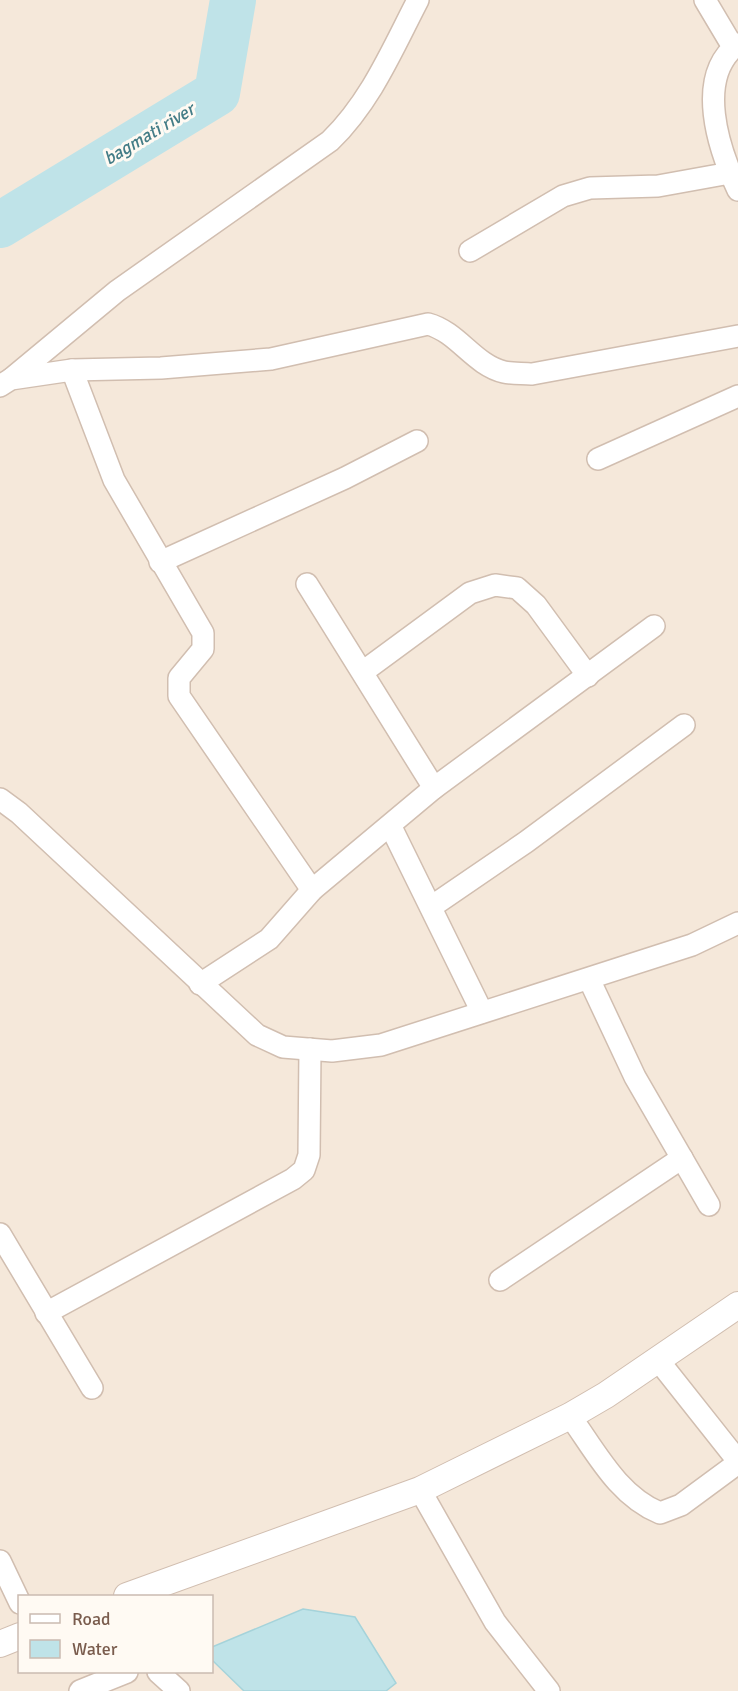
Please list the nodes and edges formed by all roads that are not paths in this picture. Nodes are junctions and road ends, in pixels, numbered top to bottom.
1 (418, 0) edge
2 (705, 0) edge
3 (736, 46) edge
4 (734, 181) edge
5 (470, 251) dead end
6 (738, 336) edge
7 (72, 370) junction
8 (4, 379) edge
9 (738, 396) edge
10 (417, 441) dead end
11 (598, 459) dead end
12 (160, 562) junction
13 (307, 584) dead end
14 (654, 626) dead end
15 (364, 671) junction
16 (588, 676) junction
17 (684, 726) dead end
18 (434, 788) junction
19 (0, 799) edge
20 (391, 826) junction
21 (312, 890) junction
22 (431, 907) junction
23 (738, 923) edge
24 (589, 979) junction
25 (200, 984) junction
26 (482, 1012) junction
27 (310, 1049) junction
28 (682, 1158) junction
29 (709, 1204) dead end
30 (0, 1234) edge
31 (500, 1280) dead end
32 (738, 1305) edge
33 (46, 1313) junction
34 (658, 1360) junction
35 (92, 1388) dead end
36 (570, 1416) junction
37 (738, 1462) edge
38 (420, 1490) junction
39 (0, 1561) edge
40 (130, 1595) edge
41 (18, 1600) edge
42 (18, 1637) edge
43 (0, 1644) edge
44 (122, 1673) edge
45 (160, 1673) edge
46 (80, 1691) edge
47 (179, 1691) edge
48 (549, 1691) edge

1 - 8 street
2 - 3 street
3 - 4 street
4 - 5 street
6 - 7 street
7 - 8 street
7 - 12 street
9 - 11 street
10 - 12 street
12 - 21 street
13 - 15 street
14 - 16 street
15 - 16 street
15 - 18 street
16 - 18 street
17 - 22 street
18 - 20 street
19 - 25 street
20 - 21 street
20 - 22 street
21 - 25 street
22 - 26 street
23 - 24 street
24 - 26 street
24 - 28 street
25 - 27 street
26 - 27 street
27 - 33 street
28 - 29 street
28 - 31 street
30 - 33 street
32 - 34 street
33 - 35 street
34 - 36 street
34 - 37 street
36 - 37 street
36 - 38 street
38 - 40 street
38 - 48 street
39 - 41 street
42 - 43 street
44 - 46 street
45 - 47 street

